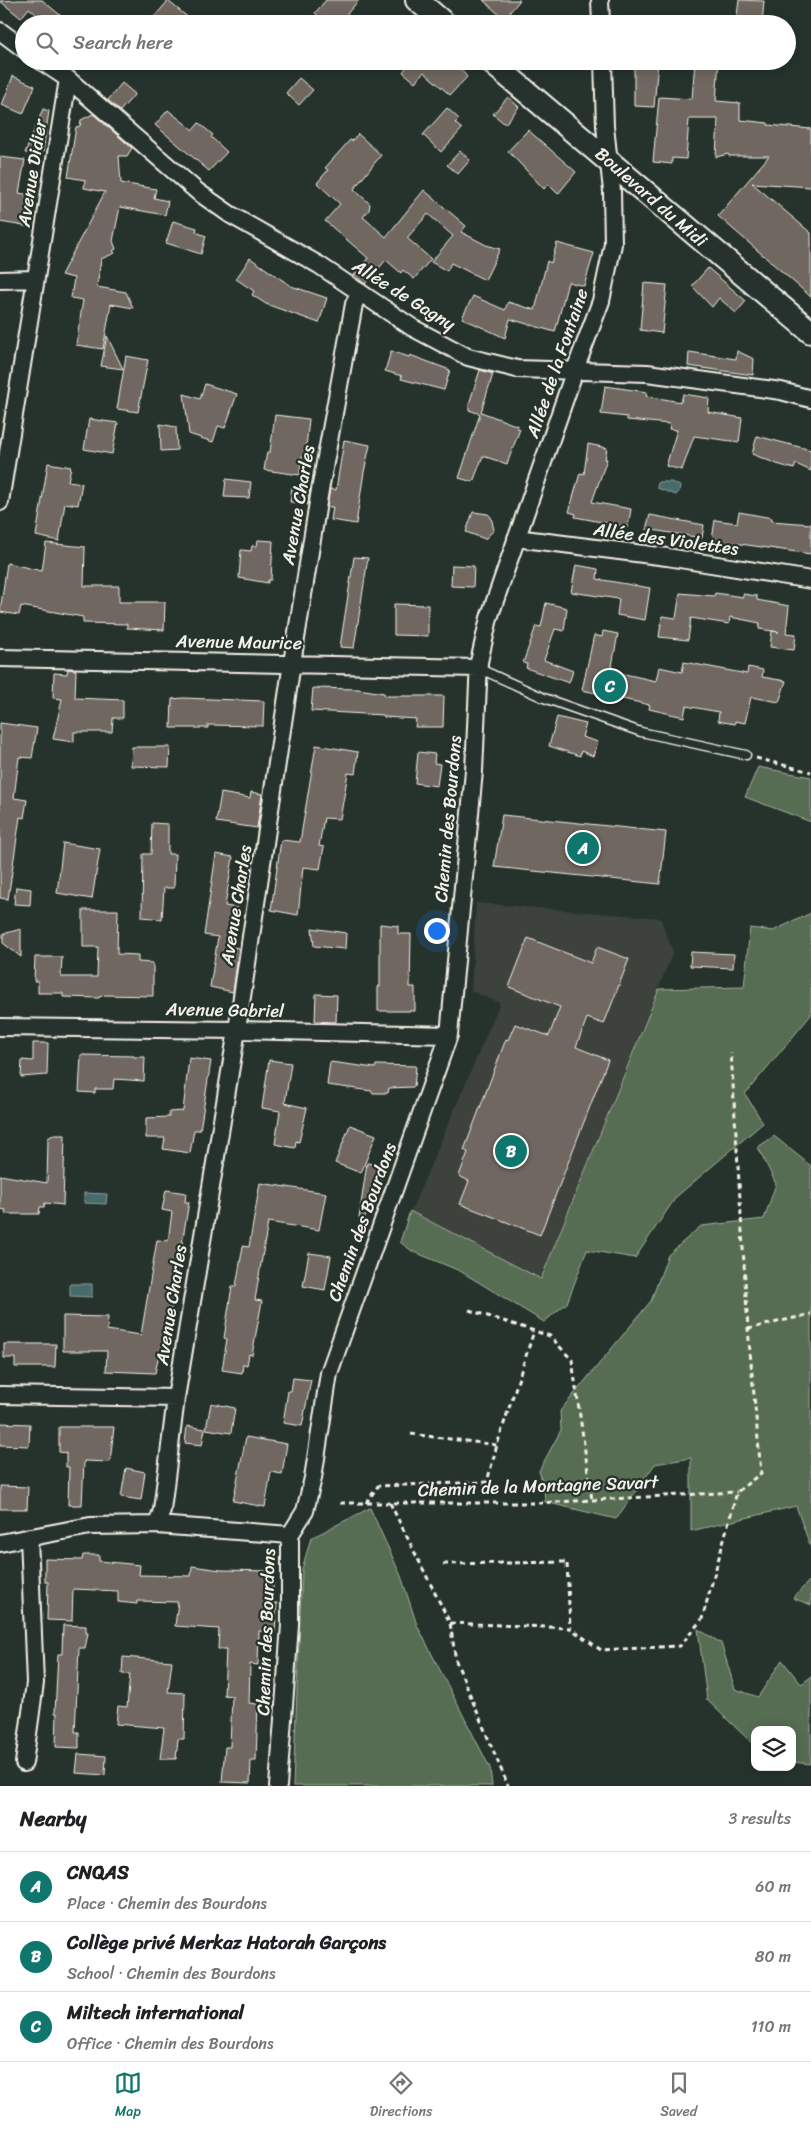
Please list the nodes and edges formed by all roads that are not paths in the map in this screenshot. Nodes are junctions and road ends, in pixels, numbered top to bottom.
1 (417, 0) edge
2 (600, 0) edge
3 (434, 15) edge
4 (601, 15) edge
5 (0, 31) edge
6 (15, 42) edge
7 (54, 70) edge
8 (501, 70) edge
9 (603, 70) edge
10 (68, 79) junction
11 (609, 161) junction
12 (35, 279) junction
13 (0, 280) edge
14 (360, 292) junction
15 (811, 332) edge
16 (575, 370) junction
17 (811, 399) edge
18 (0, 502) edge
19 (516, 538) junction
20 (811, 580) edge
21 (0, 658) edge
22 (292, 663) junction
23 (478, 668) junction
24 (746, 755) road end
25 (0, 1027) edge
26 (237, 1030) junction
27 (449, 1035) junction
28 (0, 1395) edge
29 (176, 1398) junction
30 (157, 1525) junction
31 (290, 1535) junction
32 (29, 1537) junction
33 (0, 1544) edge
34 (24, 1763) dead end
35 (278, 1786) edge

1 - 3 street
2 - 4 street
5 - 6 street
7 - 10 street, Allée de Gagny
8 - 11 street, Boulevard du Midi
9 - 11 street, Allée de la Fontaine
10 - 12 street, Avenue Didier
10 - 14 street, Allée de Gagny
11 - 15 street, Boulevard du Midi
11 - 16 street, Allée de la Fontaine
12 - 13 street
12 - 18 street, Avenue Didier
14 - 16 street, Allée de Gagny
14 - 22 street, Avenue Charles
16 - 17 street, Allée de Gagny
16 - 19 street, Allée de la Fontaine
19 - 20 street, Allée des Violettes
19 - 23 street, Allée de la Fontaine
21 - 22 street, Avenue Maurice
22 - 23 street, Avenue Maurice
22 - 26 street, Avenue Charles
23 - 24 lane
23 - 27 street, Chemin des Bourdons
25 - 26 street, Avenue Gabriel
26 - 27 street, Avenue Gabriel
26 - 29 street, Avenue Charles
27 - 31 street, Chemin des Bourdons
28 - 29 street
29 - 30 street, Avenue Charles
30 - 31 street
30 - 32 street
31 - 35 street, Chemin des Bourdons
32 - 33 street
32 - 34 street

